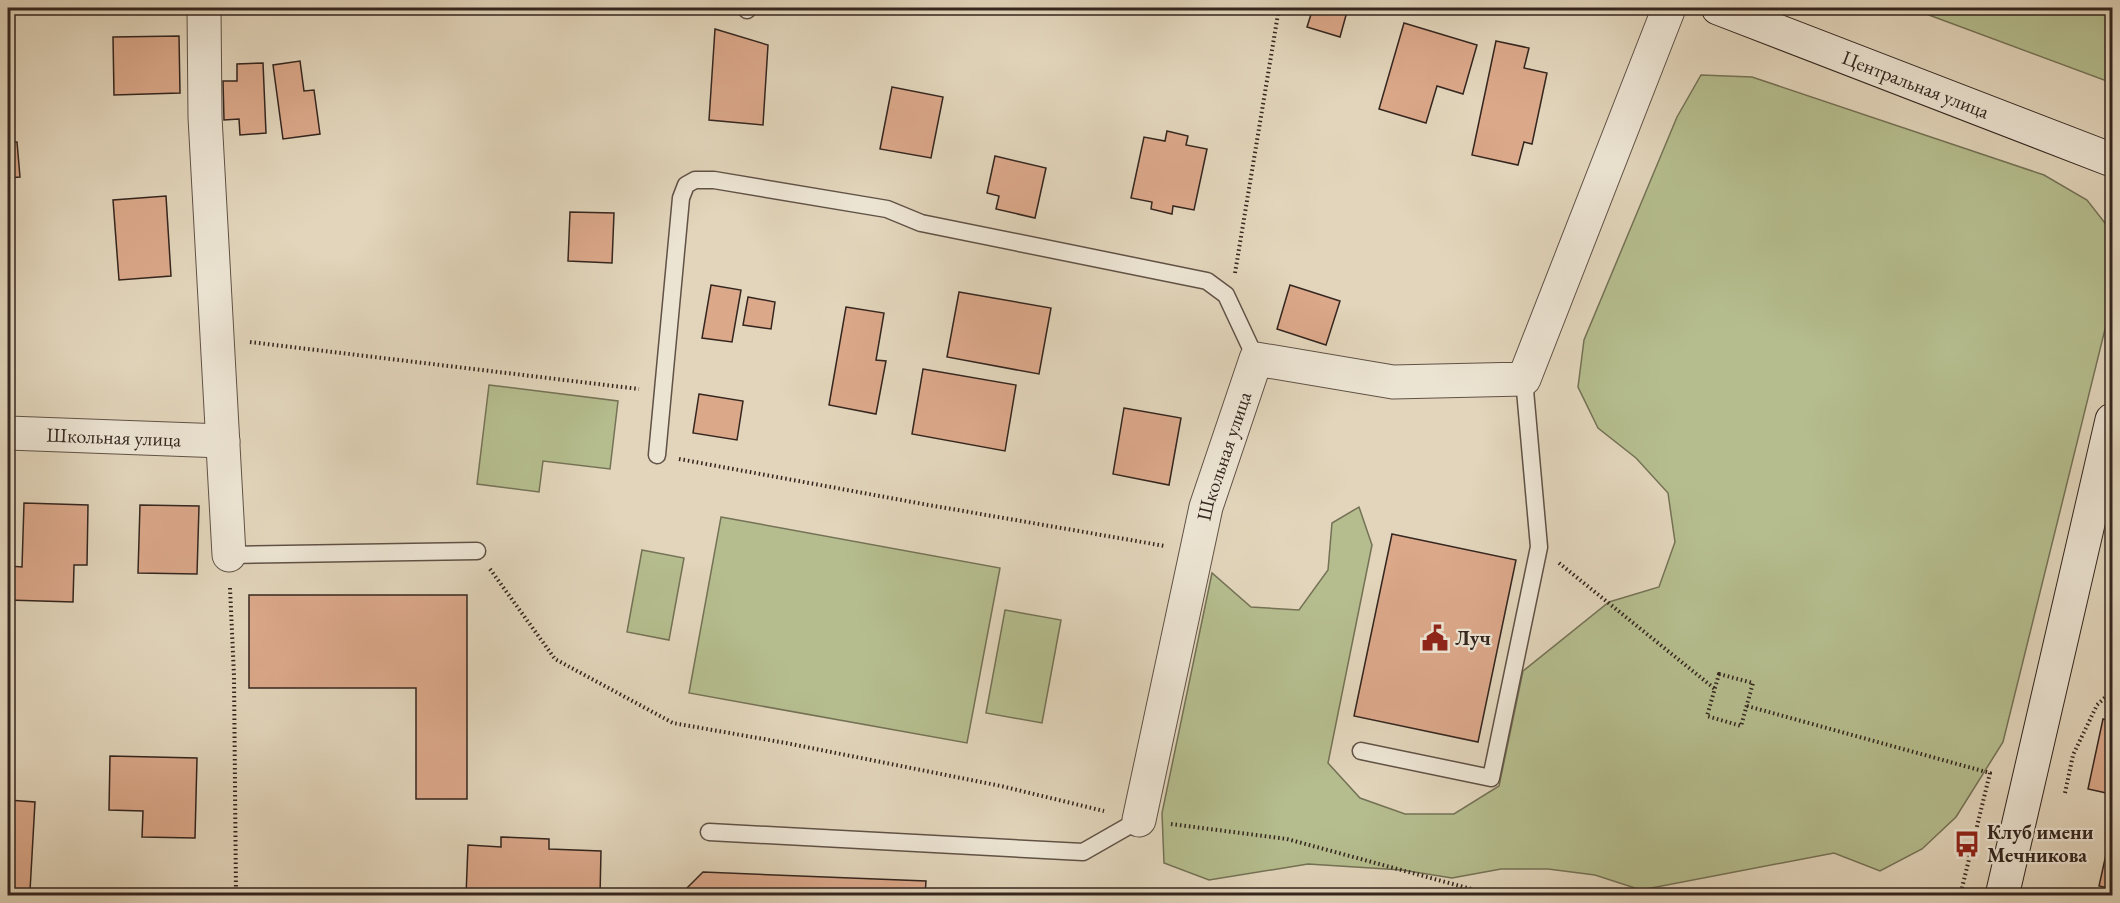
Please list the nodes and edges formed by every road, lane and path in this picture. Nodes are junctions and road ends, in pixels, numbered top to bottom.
1 (204, 8) edge
2 (1279, 8) edge
3 (1669, 8) edge
4 (1718, 8) edge
5 (2112, 160) edge
6 (1226, 295) junction
7 (218, 338) junction
8 (1256, 358) junction
9 (1524, 379) junction
10 (663, 392) junction
11 (2112, 420) edge
12 (8, 434) edge
13 (223, 441) junction
14 (657, 455) joint
15 (1539, 547) junction
16 (477, 551) joint
17 (1196, 551) junction
18 (229, 555) junction
19 (1715, 689) junction
20 (2112, 691) edge
21 (1747, 706) junction
22 (1361, 751) dead end
23 (2065, 793) dead end
24 (1139, 820) junction
25 (709, 832) dead end
26 (236, 896) edge
27 (1497, 896) edge
28 (1960, 896) edge
29 (2002, 896) edge

1 - 7 street
2 - 6 path
3 - 9 street
4 - 5 street, Центральная улица
6 - 8 lane
6 - 10 lane
7 - 10 path
7 - 13 street
8 - 9 street
8 - 17 street, Школьная улица
9 - 15 lane
10 - 14 lane
11 - 29 street
12 - 13 street, Школьная улица
13 - 18 street
14 - 17 path
15 - 19 path
15 - 22 lane
16 - 18 lane
16 - 24 path
17 - 24 street, Школьная улица
18 - 26 path
19 - 21 path
19 - 21 path
20 - 23 path
21 - 28 path
24 - 25 lane
24 - 27 path

